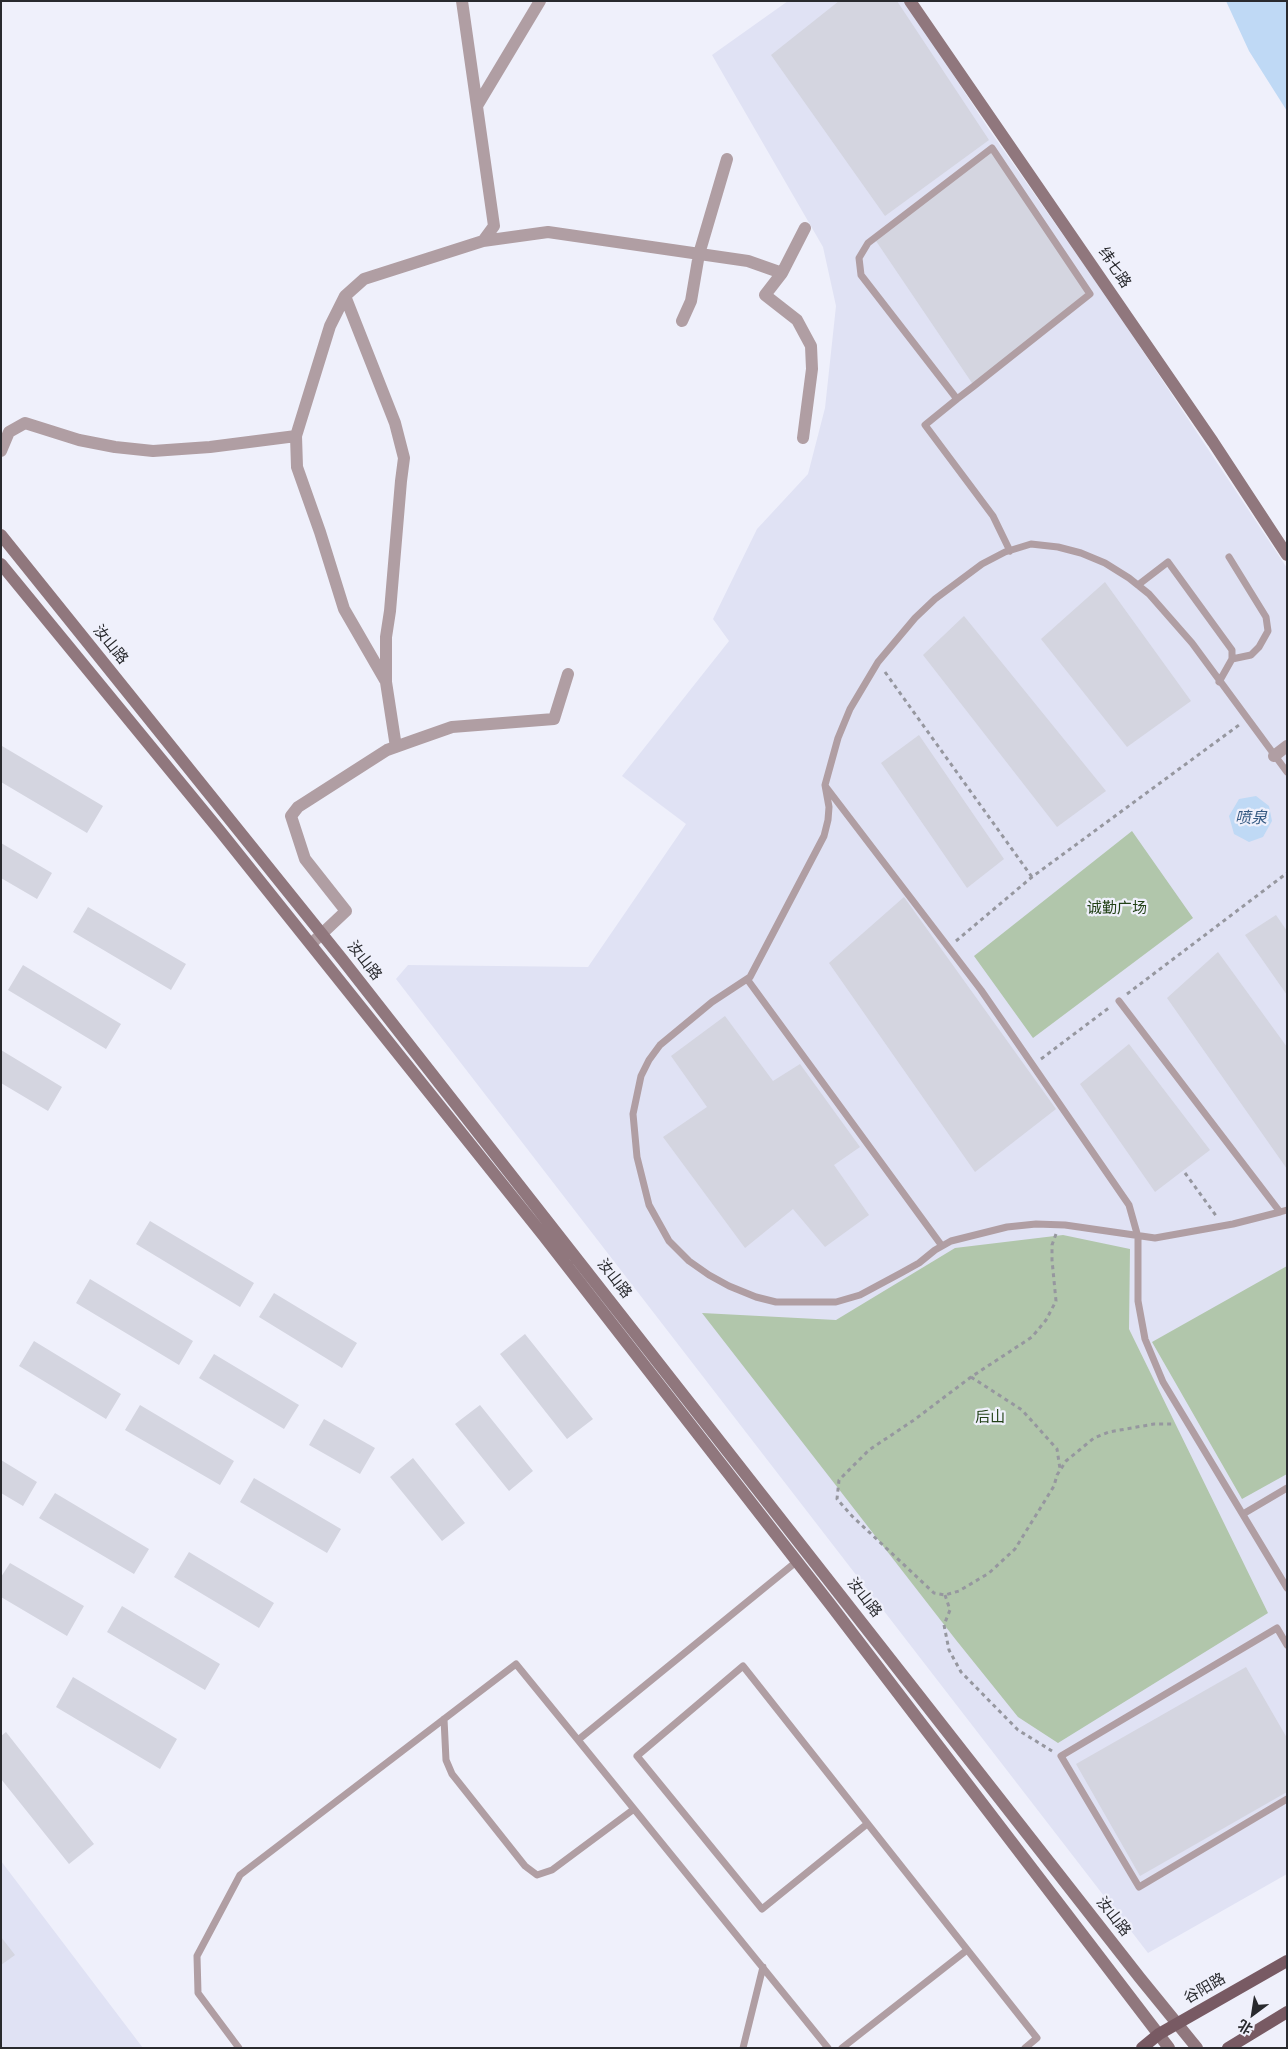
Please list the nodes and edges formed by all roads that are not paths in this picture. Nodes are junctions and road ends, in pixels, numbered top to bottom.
1 (462, 1) edge
2 (540, 1) edge
3 (910, 1) edge
4 (477, 106) junction
5 (727, 159) dead end
6 (805, 228) dead end
7 (483, 240) junction
8 (699, 254) junction
9 (782, 273) junction
10 (345, 296) junction
11 (682, 321) dead end
12 (957, 399) junction
13 (296, 436) junction
14 (804, 438) dead end
15 (1, 451) edge
16 (1, 535) edge
17 (1010, 551) junction
18 (1287, 555) edge
19 (1229, 557) dead end
20 (1, 564) edge
21 (1138, 585) junction
22 (1232, 659) junction
23 (568, 674) dead end
24 (386, 682) junction
25 (1219, 682) junction
26 (1287, 746) edge
27 (396, 747) junction
28 (1274, 756) junction
29 (1287, 772) edge
30 (825, 785) junction
31 (322, 934) junction
32 (311, 944) junction
33 (747, 979) junction
34 (1118, 1001) road end
35 (1283, 1211) edge
36 (1138, 1237) junction
37 (942, 1246) junction
38 (1287, 1488) edge
39 (1243, 1514) junction
40 (796, 1562) junction
41 (1287, 1588) edge
42 (1287, 1645) edge
43 (444, 1719) junction
44 (578, 1740) junction
45 (1287, 1799) edge
46 (634, 1809) junction
47 (868, 1824) junction
48 (967, 1950) junction
49 (1287, 1961) edge
50 (763, 1968) junction
51 (1287, 2012) edge
52 (1177, 2024) junction
53 (1159, 2034) junction
54 (239, 2048) edge
55 (743, 2048) edge
56 (828, 2048) edge
57 (842, 2048) edge
58 (1025, 2048) edge
59 (1142, 2048) edge
60 (1169, 2048) edge
61 (1197, 2048) edge
62 (1228, 2048) edge

1 - 4 street
2 - 4 street
3 - 18 street, 纬七路
4 - 7 street
5 - 8 street
6 - 9 street
7 - 8 street
7 - 10 street
8 - 9 street
8 - 11 street
9 - 14 street
10 - 13 street
10 - 24 street
12 - 12 lane
12 - 17 lane
13 - 15 street
13 - 24 street
16 - 31 street, 汝山路
17 - 21 lane
17 - 30 lane
19 - 22 lane
20 - 32 street, 汝山路
21 - 22 lane
21 - 25 lane
22 - 25 lane
23 - 27 street
24 - 27 street
25 - 28 lane
26 - 28 street
27 - 31 street
28 - 29 lane
30 - 33 lane
30 - 36 lane
31 - 32 street
31 - 52 street, 汝山路
32 - 40 street, 汝山路
33 - 37 lane
33 - 37 lane
34 - 35 lane
35 - 36 lane
36 - 37 lane
36 - 39 lane
38 - 39 lane
39 - 41 lane
40 - 44 lane
40 - 53 street, 汝山路
42 - 45 lane
43 - 44 lane
43 - 46 lane
43 - 54 lane
44 - 46 lane
46 - 50 lane
47 - 47 lane
47 - 48 lane
48 - 57 lane
48 - 58 lane
49 - 52 main road, 谷阳路
50 - 55 lane
50 - 56 lane
51 - 62 main road
52 - 53 main road, 谷阳路
52 - 61 street, 汝山路
53 - 59 main road, 谷阳路
53 - 60 street, 汝山路

